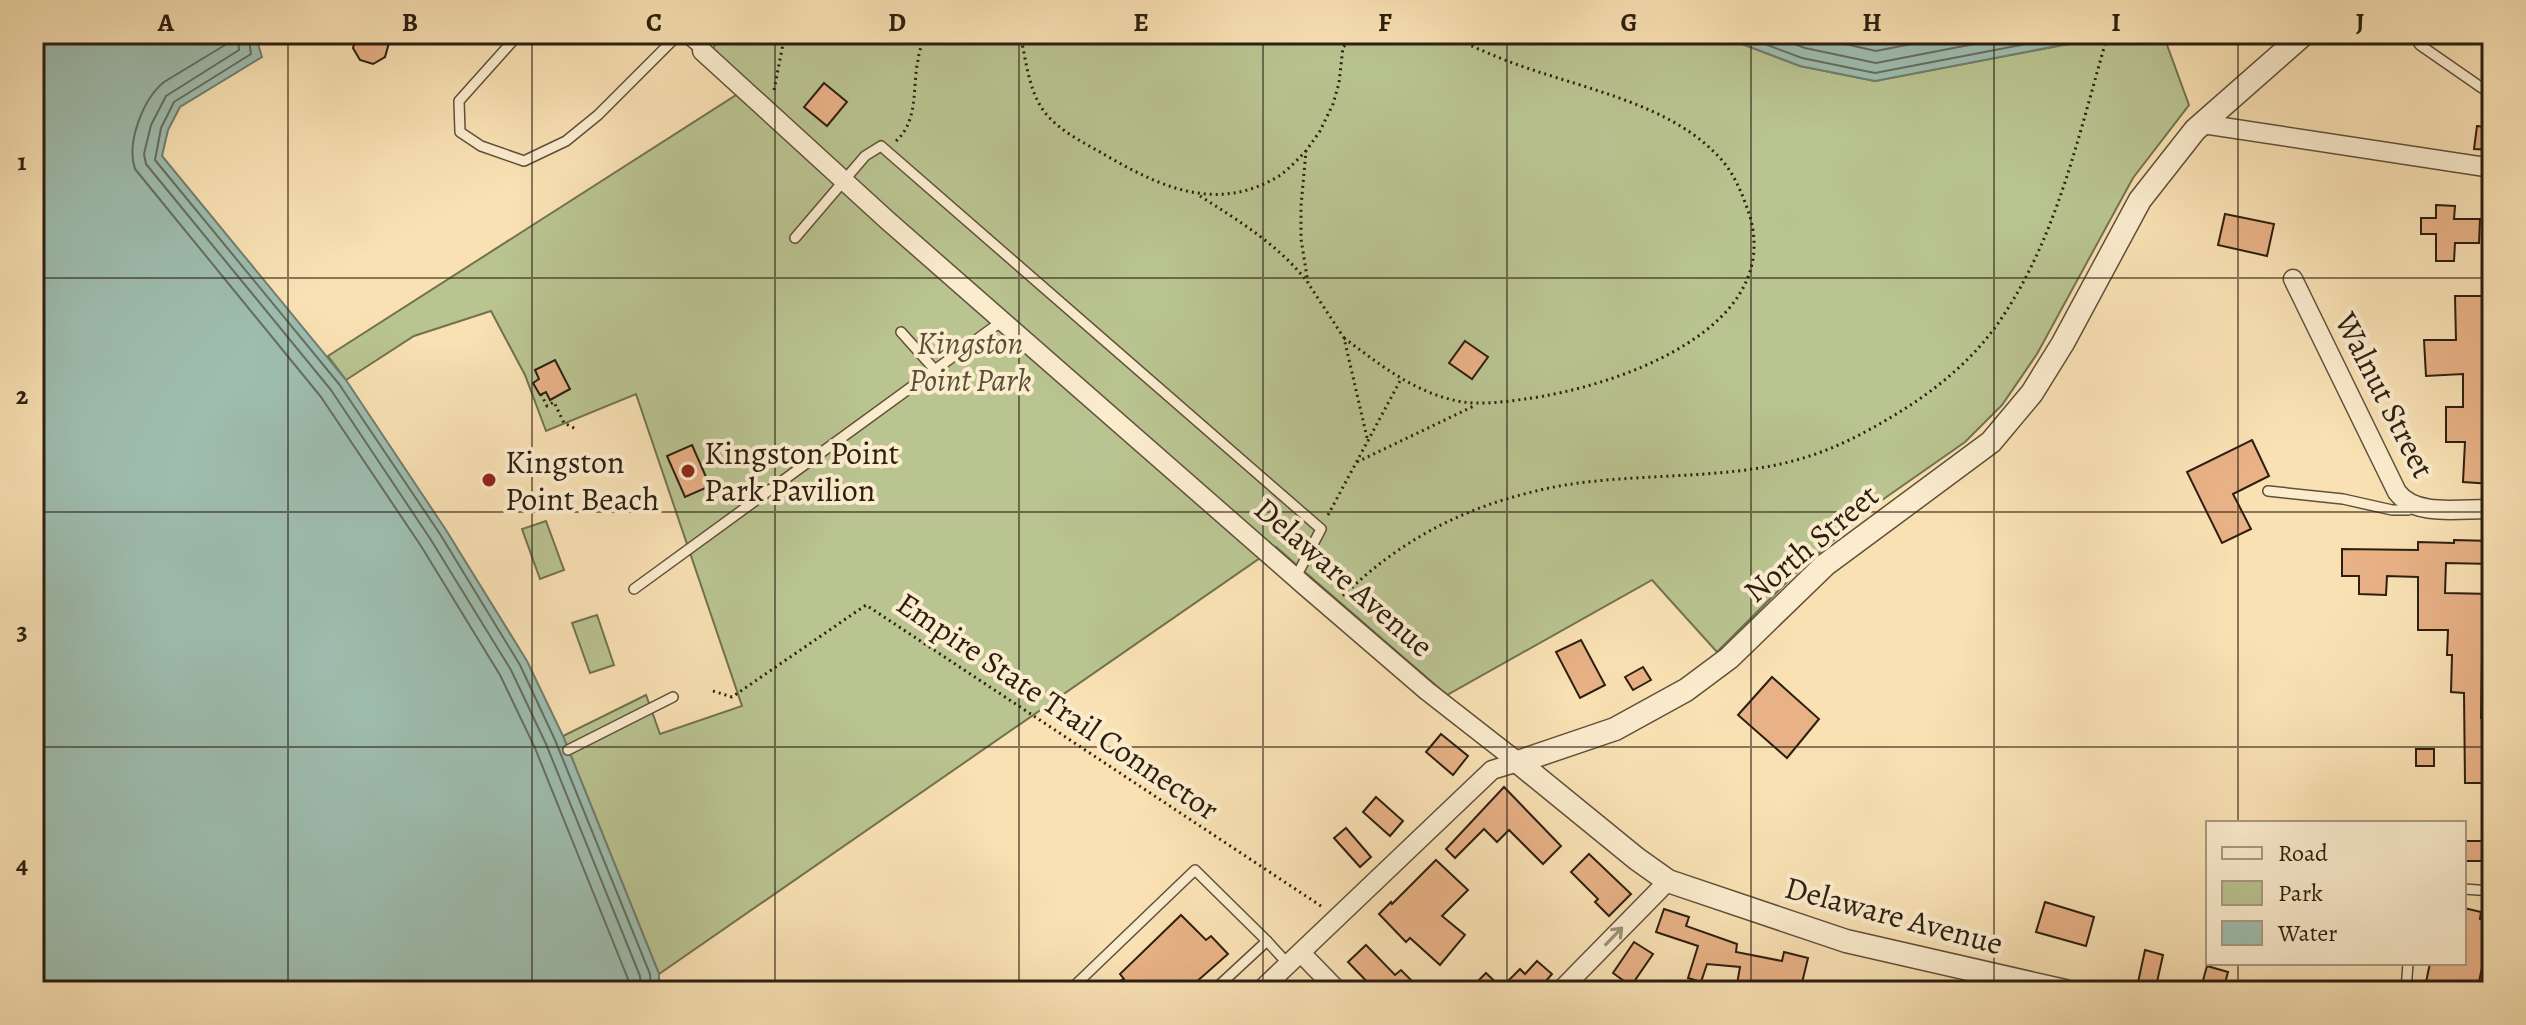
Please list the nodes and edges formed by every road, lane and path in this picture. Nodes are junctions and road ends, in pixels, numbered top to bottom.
1 (519, 34) edge
2 (680, 34) edge
3 (785, 34) edge
4 (925, 34) edge
5 (1020, 34) edge
6 (1342, 34) edge
7 (1359, 34) edge
8 (1446, 34) edge
9 (2108, 34) edge
10 (2304, 34) edge
11 (2412, 34) edge
12 (1343, 47) junction
13 (702, 51) joint
14 (2492, 92) edge
15 (770, 114) junction
16 (2203, 124) junction
17 (881, 146) junction
18 (1306, 151) junction
19 (2492, 168) edge
20 (844, 182) junction
21 (1199, 195) junction
22 (795, 238) dead end
23 (2293, 279) dead end
24 (1308, 283) junction
25 (1002, 321) junction
26 (901, 332) dead end
27 (1344, 338) junction
28 (935, 370) junction
29 (1401, 379) junction
30 (541, 394) dead end
31 (1479, 404) junction
32 (576, 429) dead end
33 (1368, 442) junction
34 (1357, 462) junction
35 (2268, 491) dead end
36 (2415, 506) junction
37 (2492, 509) edge
38 (1321, 529) junction
39 (1296, 577) junction
40 (634, 589) dead end
41 (1338, 601) dead end
42 (713, 691) dead end
43 (673, 697) dead end
44 (568, 750) dead end
45 (1518, 762) junction
46 (1668, 881) junction
47 (2466, 889) edge
48 (2492, 891) edge
49 (1337, 917) junction
50 (1267, 941) junction
51 (1294, 958) junction
52 (2408, 965) edge
53 (1073, 991) edge
54 (1213, 991) edge
55 (1260, 991) edge
56 (1338, 991) edge
57 (1560, 991) edge
58 (2065, 991) edge
59 (2406, 991) edge

1 - 2 lane
2 - 13 lane, Delaware Avenue
3 - 15 path
4 - 17 path
5 - 21 path
6 - 12 path
7 - 12 path
8 - 31 path
9 - 41 path
10 - 16 street, North Street
11 - 14 lane
12 - 18 path
13 - 15 street, Delaware Avenue
15 - 20 street, Delaware Avenue
16 - 19 street
16 - 45 street, North Street
17 - 20 lane
17 - 38 lane
18 - 21 path
18 - 24 path
20 - 22 lane
20 - 25 street, Delaware Avenue
21 - 24 path
23 - 36 street, Walnut Street
24 - 27 path
25 - 28 lane
25 - 39 street, Delaware Avenue
26 - 28 lane
27 - 29 path
27 - 33 path
28 - 40 lane
29 - 31 path
29 - 33 path
30 - 32 path
31 - 34 path
33 - 34 path
34 - 38 path
35 - 36 lane
36 - 37 street, Walnut Street
38 - 39 lane
39 - 45 street, Delaware Avenue
42 - 49 path, Empire State Trail Connector
43 - 44 lane
45 - 46 street, Delaware Avenue
45 - 49 street, North Street
57 -> 46 street
46 - 58 street, Delaware Avenue
47 - 48 lane
49 - 51 street, North Street
50 - 51 lane
50 - 53 lane
50 - 54 lane
51 - 55 street, North Street
51 - 56 street
52 - 59 lane

